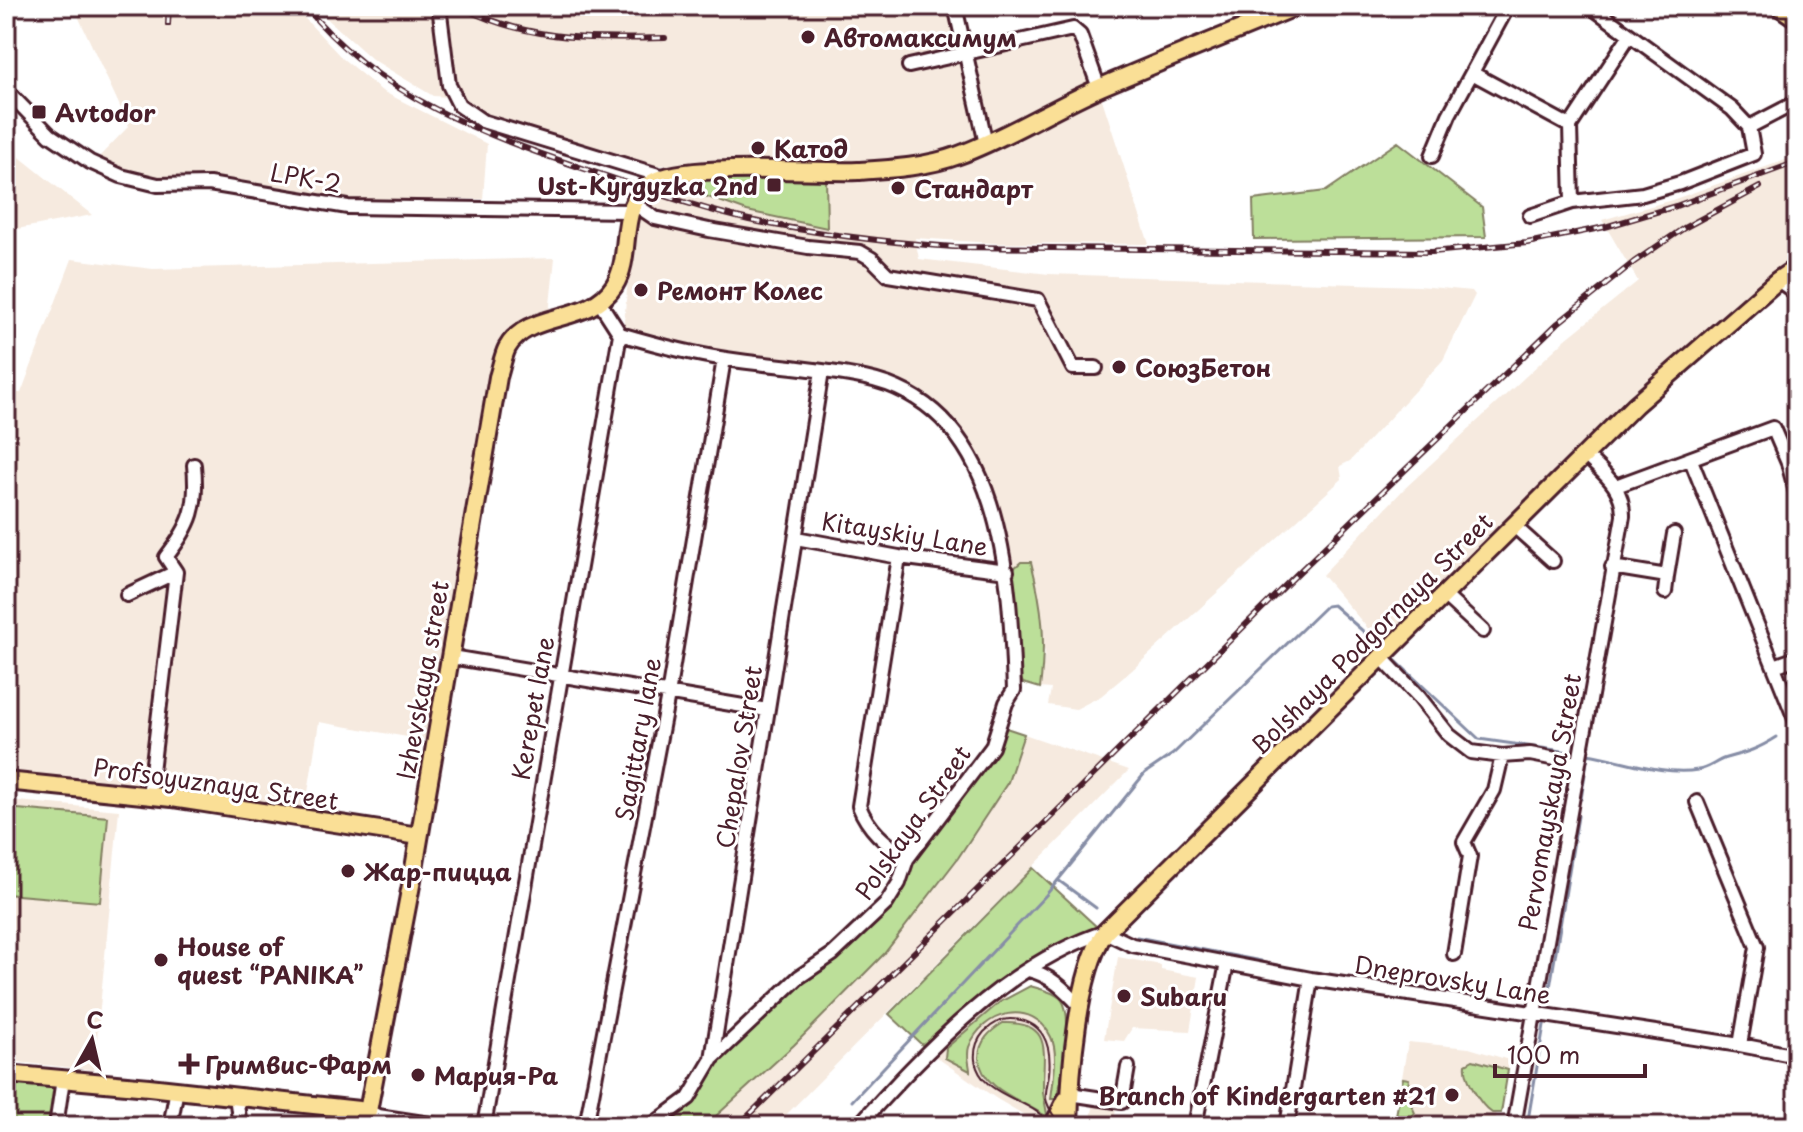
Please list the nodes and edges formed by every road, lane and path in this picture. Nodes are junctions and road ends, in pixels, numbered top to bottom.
1 (439, 6) edge
2 (955, 6) edge
3 (1297, 6) edge
4 (1508, 6) edge
5 (1590, 6) edge
6 (1778, 6) edge
7 (1797, 19) edge
8 (1629, 36) junction
9 (965, 54) junction
10 (909, 66) dead end
11 (1472, 73) junction
12 (1099, 88) junction
13 (6, 90) edge
14 (1797, 102) edge
15 (1570, 126) junction
16 (1749, 127) junction
17 (986, 144) junction
18 (1432, 156) dead end
19 (665, 177) junction
20 (1572, 202) junction
21 (631, 207) junction
22 (1530, 216) dead end
23 (1797, 267) edge
24 (1778, 280) junction
25 (1797, 294) edge
26 (594, 306) junction
27 (620, 334) junction
28 (724, 359) junction
29 (1096, 368) dead end
30 (822, 371) junction
31 (1584, 454) junction
32 (1691, 460) junction
33 (194, 465) dead end
34 (1616, 486) junction
35 (1797, 496) edge
36 (1513, 525) junction
37 (1674, 534) dead end
38 (796, 538) junction
39 (899, 557) junction
40 (1553, 561) dead end
41 (1612, 567) junction
42 (1007, 571) junction
43 (176, 572) junction
44 (1667, 576) junction
45 (1665, 592) dead end
46 (127, 595) dead end
47 (1445, 596) junction
48 (1483, 631) dead end
49 (451, 657) junction
50 (1381, 657) junction
51 (1797, 658) edge
52 (1774, 666) junction
53 (560, 675) junction
54 (668, 695) junction
55 (767, 710) junction
56 (1797, 724) edge
57 (1502, 756) junction
58 (1577, 763) junction
59 (6, 781) edge
60 (149, 796) junction
61 (1697, 802) dead end
62 (419, 836) junction
63 (907, 859) junction
64 (1105, 932) junction
65 (1454, 954) dead end
66 (1227, 963) junction
67 (1028, 970) junction
68 (1311, 979) junction
69 (1081, 1007) junction
70 (1534, 1014) junction
71 (1740, 1045) junction
72 (1797, 1056) edge
73 (712, 1059) junction
74 (1128, 1067) dead end
75 (6, 1074) edge
76 (63, 1079) junction
77 (177, 1089) junction
78 (1070, 1091) junction
79 (236, 1096) junction
80 (358, 1115) edge
81 (411, 1124) edge
82 (56, 1126) edge
83 (170, 1126) edge
84 (240, 1126) edge
85 (443, 1126) edge
86 (484, 1126) edge
87 (586, 1126) edge
88 (651, 1126) edge
89 (858, 1126) edge
90 (1053, 1126) edge
91 (1069, 1126) edge
92 (1195, 1126) edge
93 (1287, 1126) edge
94 (1514, 1126) edge

1 - 19 street
2 - 9 street
3 - 12 main road
4 - 11 street
5 - 8 street
6 - 7 main road
8 - 15 street
8 - 16 street
9 - 10 street
9 - 12 street
9 - 17 street
11 - 15 street
11 - 18 street
12 - 17 main road
13 - 21 street, LPK-2
14 - 16 street
15 - 20 street
16 - 20 street
17 - 19 main road
19 - 21 main road
20 - 22 street
21 - 26 main road
21 - 29 street
23 - 24 main road, Bolshaya Podgornaya Street
24 - 25 street
24 - 31 main road, Bolshaya Podgornaya Street
26 - 27 street
26 - 49 main road, Izhevskaya street
27 - 28 street, Polskaya Street
27 - 53 street, Kerepet lane
28 - 30 street, Polskaya Street
28 - 54 street, Sagittary lane
30 - 38 street, Chepalov Street
30 - 42 street, Polskaya Street
31 - 34 street
31 - 36 main road, Bolshaya Podgornaya Street
32 - 34 street
32 - 35 street
32 - 52 street
33 - 43 street
34 - 41 street, Pervomayskaya Street
36 - 40 street
36 - 47 main road, Bolshaya Podgornaya Street
37 - 44 street
38 - 39 street, Kitayskiy Lane
38 - 55 street, Chepalov Street
39 - 42 street, Kitayskiy Lane
39 - 63 street
41 - 44 street
41 - 58 street, Pervomayskaya Street
42 - 63 street, Polskaya Street
43 - 46 street
43 - 60 street
44 - 45 street
47 - 48 street
47 - 50 main road, Bolshaya Podgornaya Street
49 - 53 street
49 - 62 main road, Izhevskaya street
50 - 57 street
50 - 64 main road, Bolshaya Podgornaya Street
51 - 52 street
52 - 56 street
53 - 54 street
53 - 86 street, Kerepet lane
54 - 55 street
54 - 87 street, Sagittary lane
55 - 73 street, Chepalov Street
57 - 58 street
57 - 65 street
58 - 70 street, Pervomayskaya Street
59 - 60 main road, Profsoyuznaya Street
60 - 62 main road, Profsoyuznaya Street
61 - 71 street
62 - 80 main road, Izhevskaya street
63 - 73 street, Polskaya Street
64 - 66 street, Dneprovsky Lane
64 - 67 street
64 - 69 main road, Bolshaya Podgornaya Street
66 - 68 street, Dneprovsky Lane
66 - 92 street
67 - 69 street
67 - 89 street
68 - 70 street, Dneprovsky Lane
68 - 93 street
69 - 78 main road, Bolshaya Podgornaya Street
70 - 71 street, Dneprovsky Lane
70 - 94 street, Pervomayskaya Street
71 - 72 street, Dneprovsky Lane
73 - 88 street, Chepalov Street
74 - 78 street
75 - 76 main road
76 - 77 main road
76 - 82 street
77 - 79 main road
77 - 83 street
78 - 90 main road, Bolshaya Podgornaya Street
78 - 91 main road, Bolshaya Podgornaya Street
79 - 80 main road
79 - 84 street
80 - 81 street
81 - 85 street

